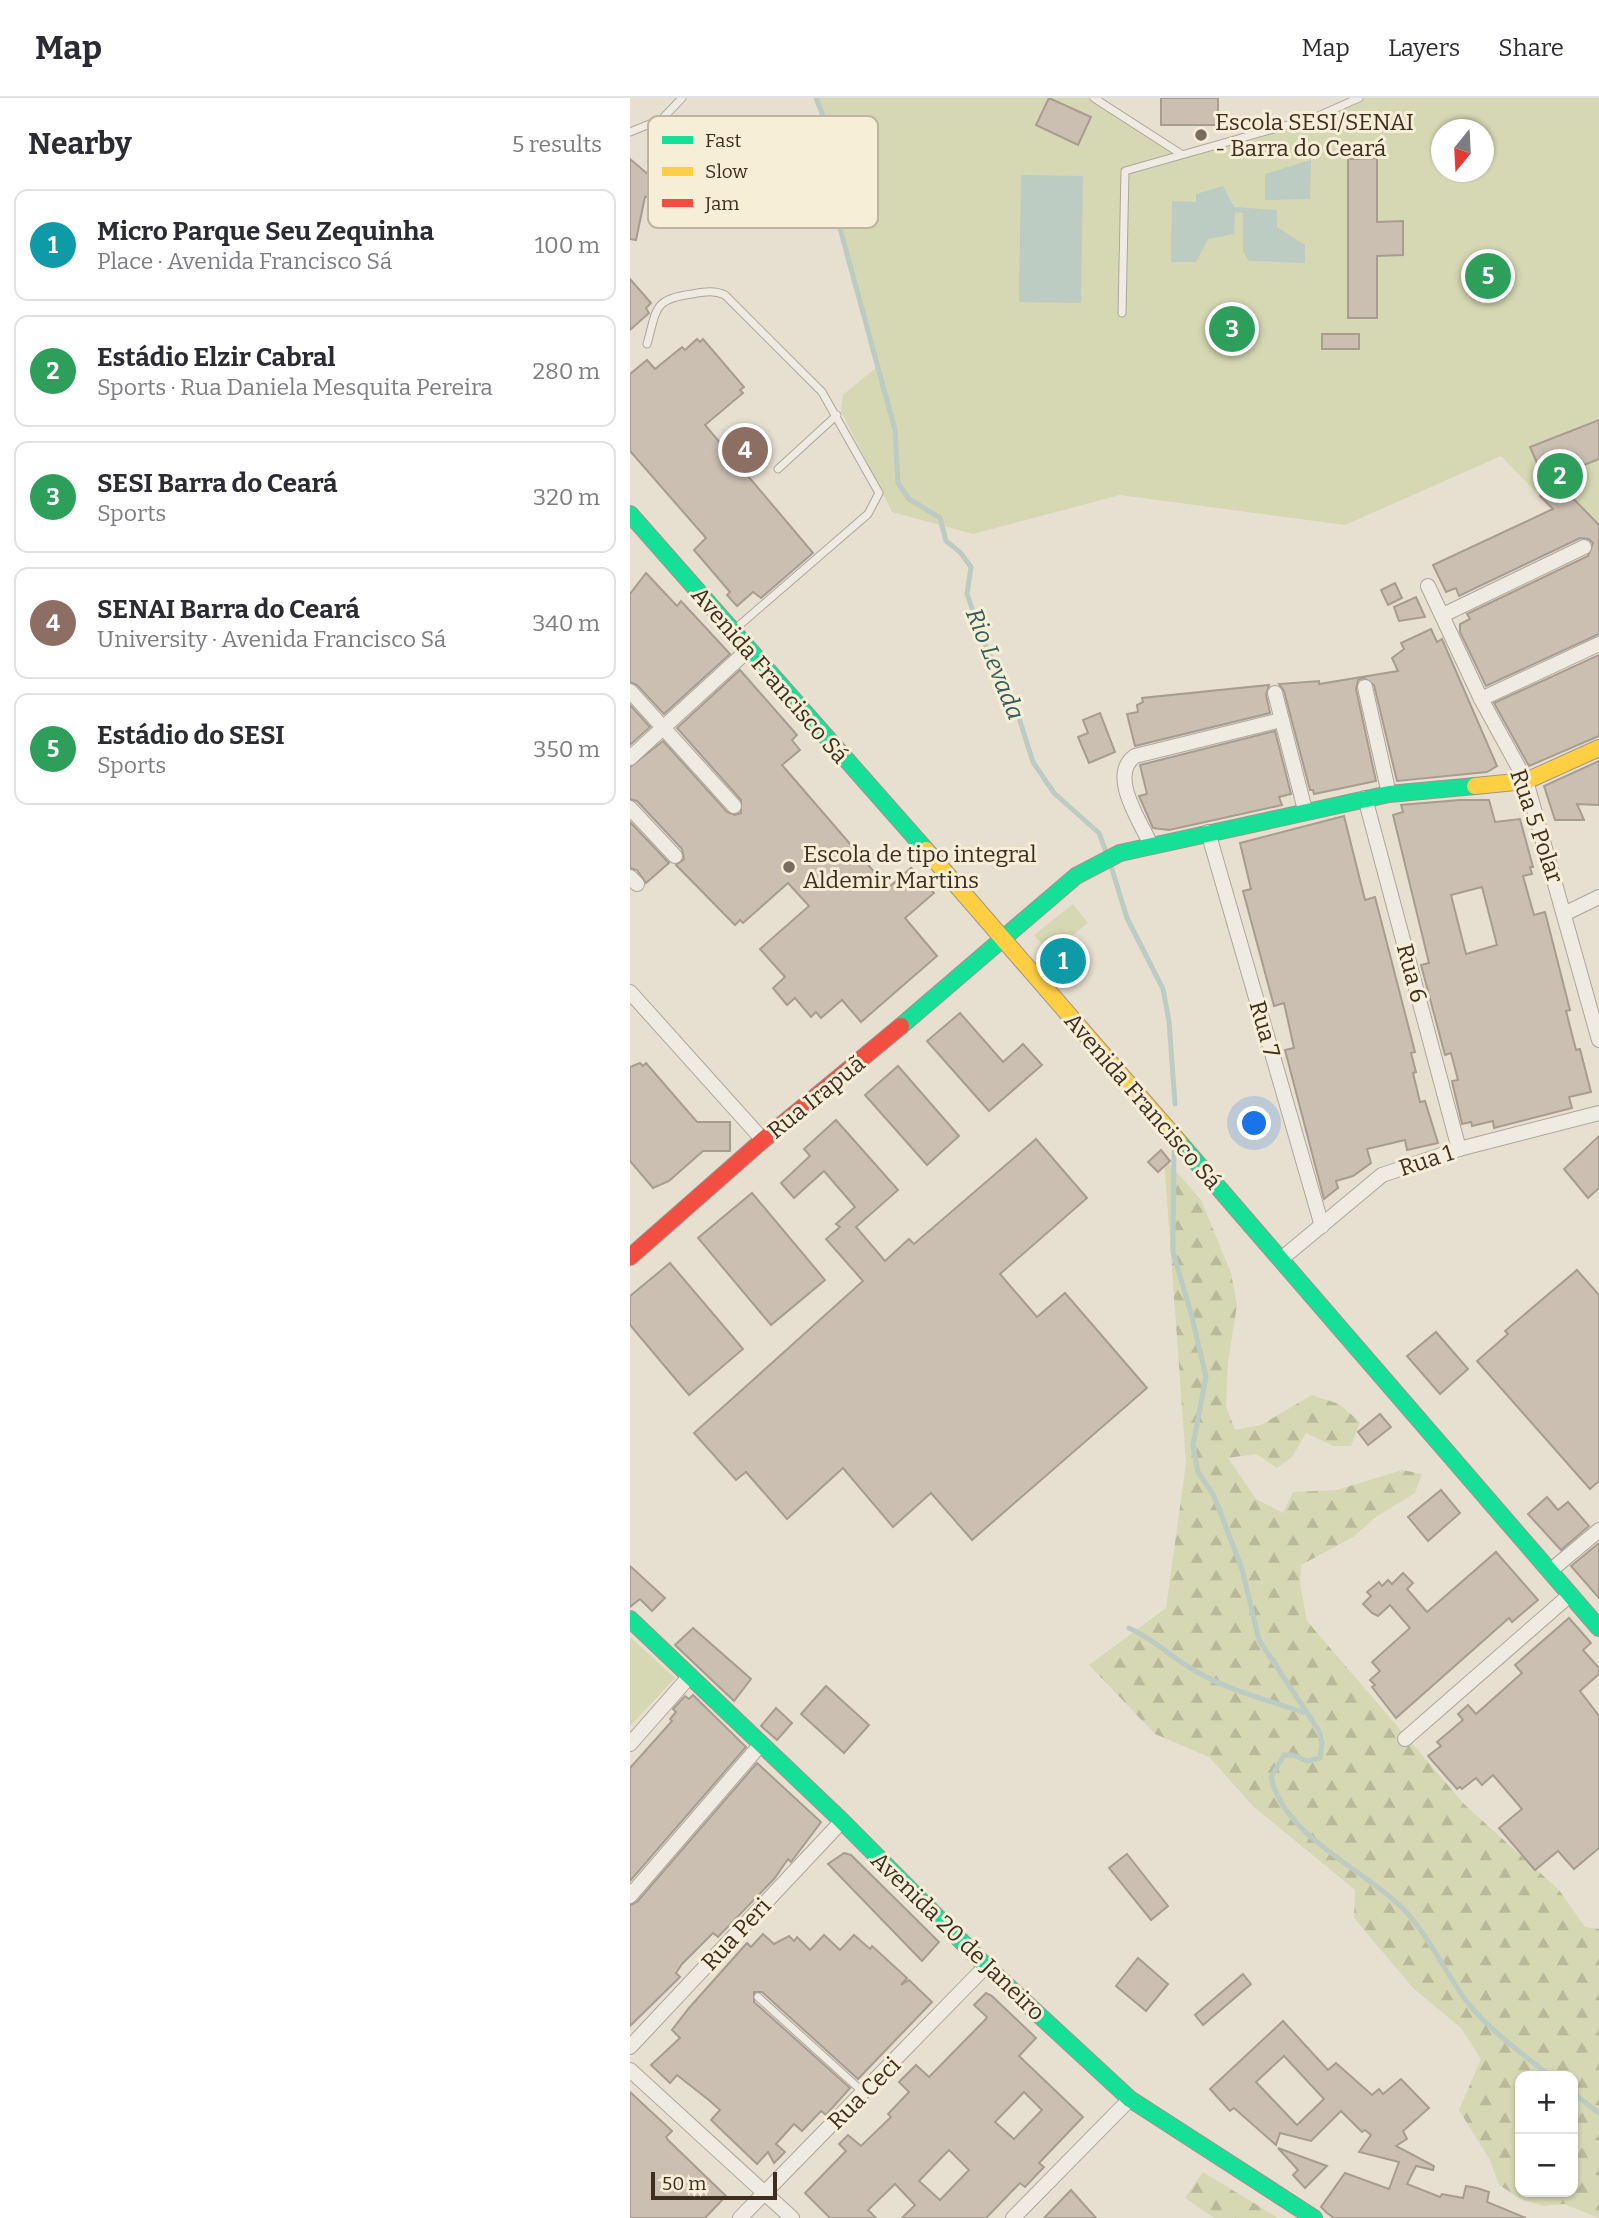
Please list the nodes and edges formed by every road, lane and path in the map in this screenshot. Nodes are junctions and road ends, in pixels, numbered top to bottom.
1 (682, 98) edge
2 (1094, 98) edge
3 (1359, 98) edge
4 (665, 116) edge
5 (648, 125) edge
6 (630, 132) edge
7 (1181, 154) junction
8 (1122, 313) dead end
9 (647, 344) dead end
10 (838, 415) junction
11 (778, 469) dead end
12 (630, 514) edge
13 (1584, 547) dead end
14 (1428, 586) dead end
15 (1443, 615) junction
16 (732, 631) junction
17 (1599, 644) edge
18 (748, 650) junction
19 (1365, 687) dead end
20 (630, 691) edge
21 (1275, 692) dead end
22 (1481, 699) junction
23 (1281, 720) junction
24 (664, 726) junction
25 (1599, 748) edge
26 (630, 758) edge
27 (1526, 781) junction
28 (1389, 794) junction
29 (1365, 798) junction
30 (734, 806) dead end
31 (630, 808) edge
32 (1305, 810) junction
33 (1208, 832) junction
34 (1151, 845) junction
35 (675, 856) dead end
36 (1599, 897) edge
37 (1566, 913) junction
38 (1005, 940) junction
39 (630, 992) edge
40 (1599, 1040) edge
41 (1599, 1113) edge
42 (763, 1140) junction
43 (1460, 1149) junction
44 (1322, 1226) junction
45 (630, 1257) edge
46 (1280, 1261) junction
47 (1599, 1530) edge
48 (1550, 1571) junction
49 (1571, 1594) junction
50 (630, 1619) edge
51 (1599, 1628) edge
52 (689, 1676) junction
53 (1405, 1739) dead end
54 (630, 1744) edge
55 (761, 1744) junction
56 (842, 1821) junction
57 (630, 1896) edge
58 (986, 1966) junction
59 (758, 1997) dead end
60 (630, 2047) edge
61 (630, 2070) edge
62 (865, 2094) junction
63 (1130, 2099) junction
64 (765, 2193) junction
65 (740, 2218) edge
66 (792, 2218) edge
67 (1013, 2218) edge
68 (1314, 2218) edge

1 - 4 lane
2 - 7 lane
3 - 7 lane
5 - 6 lane
7 - 8 lane
9 - 10 lane
10 - 11 lane
10 - 16 lane
12 - 16 street, Avenida Francisco Sá
13 - 15 street
14 - 15 street, Rua 5 Polar
15 - 22 street, Rua 5 Polar
16 - 18 street, Avenida Francisco Sá
17 - 22 street
18 - 24 street
18 - 38 street, Avenida Francisco Sá
19 - 28 street
20 - 24 street
21 - 23 street
22 - 27 street, Rua 5 Polar
23 - 32 street
23 - 34 street
24 - 26 street
24 - 30 street
25 - 27 street, Rua Irapuã
27 - 28 street, Rua Irapuã
27 - 37 street, Rua 5 Polar
28 - 29 street, Rua Irapuã
29 - 32 street, Rua Irapuã
29 - 43 street, Rua 6
31 - 35 street
32 - 33 street, Rua Irapuã
33 - 34 street, Rua Irapuã
33 - 44 street, Rua 7
34 - 38 street, Rua Irapuã
36 - 37 street
37 - 40 street, Rua 5 Polar
38 - 42 street, Rua Irapuã
38 - 46 street, Avenida Francisco Sá
39 - 42 street
41 - 43 street, Rua 1
42 - 45 street, Rua Irapuã
43 - 44 street, Rua 1
44 - 46 street, Rua 1
46 - 48 street, Avenida Francisco Sá
47 - 48 street
48 - 49 street, Avenida Francisco Sá
49 - 51 street, Avenida Francisco Sá
49 - 53 street
50 - 52 street, Avenida 20 de Janeiro
52 - 54 street
52 - 55 street, Avenida 20 de Janeiro
55 - 56 street, Avenida 20 de Janeiro
55 - 57 street
56 - 58 street, Avenida 20 de Janeiro
56 - 60 street, Rua Peri
58 - 62 street, Rua Ceci
58 - 63 street, Avenida 20 de Janeiro
59 - 62 lane
61 - 64 street
62 - 64 street, Rua Ceci
63 - 67 street
63 - 68 street, Avenida 20 de Janeiro
64 - 65 street, Rua Ceci
64 - 66 street

